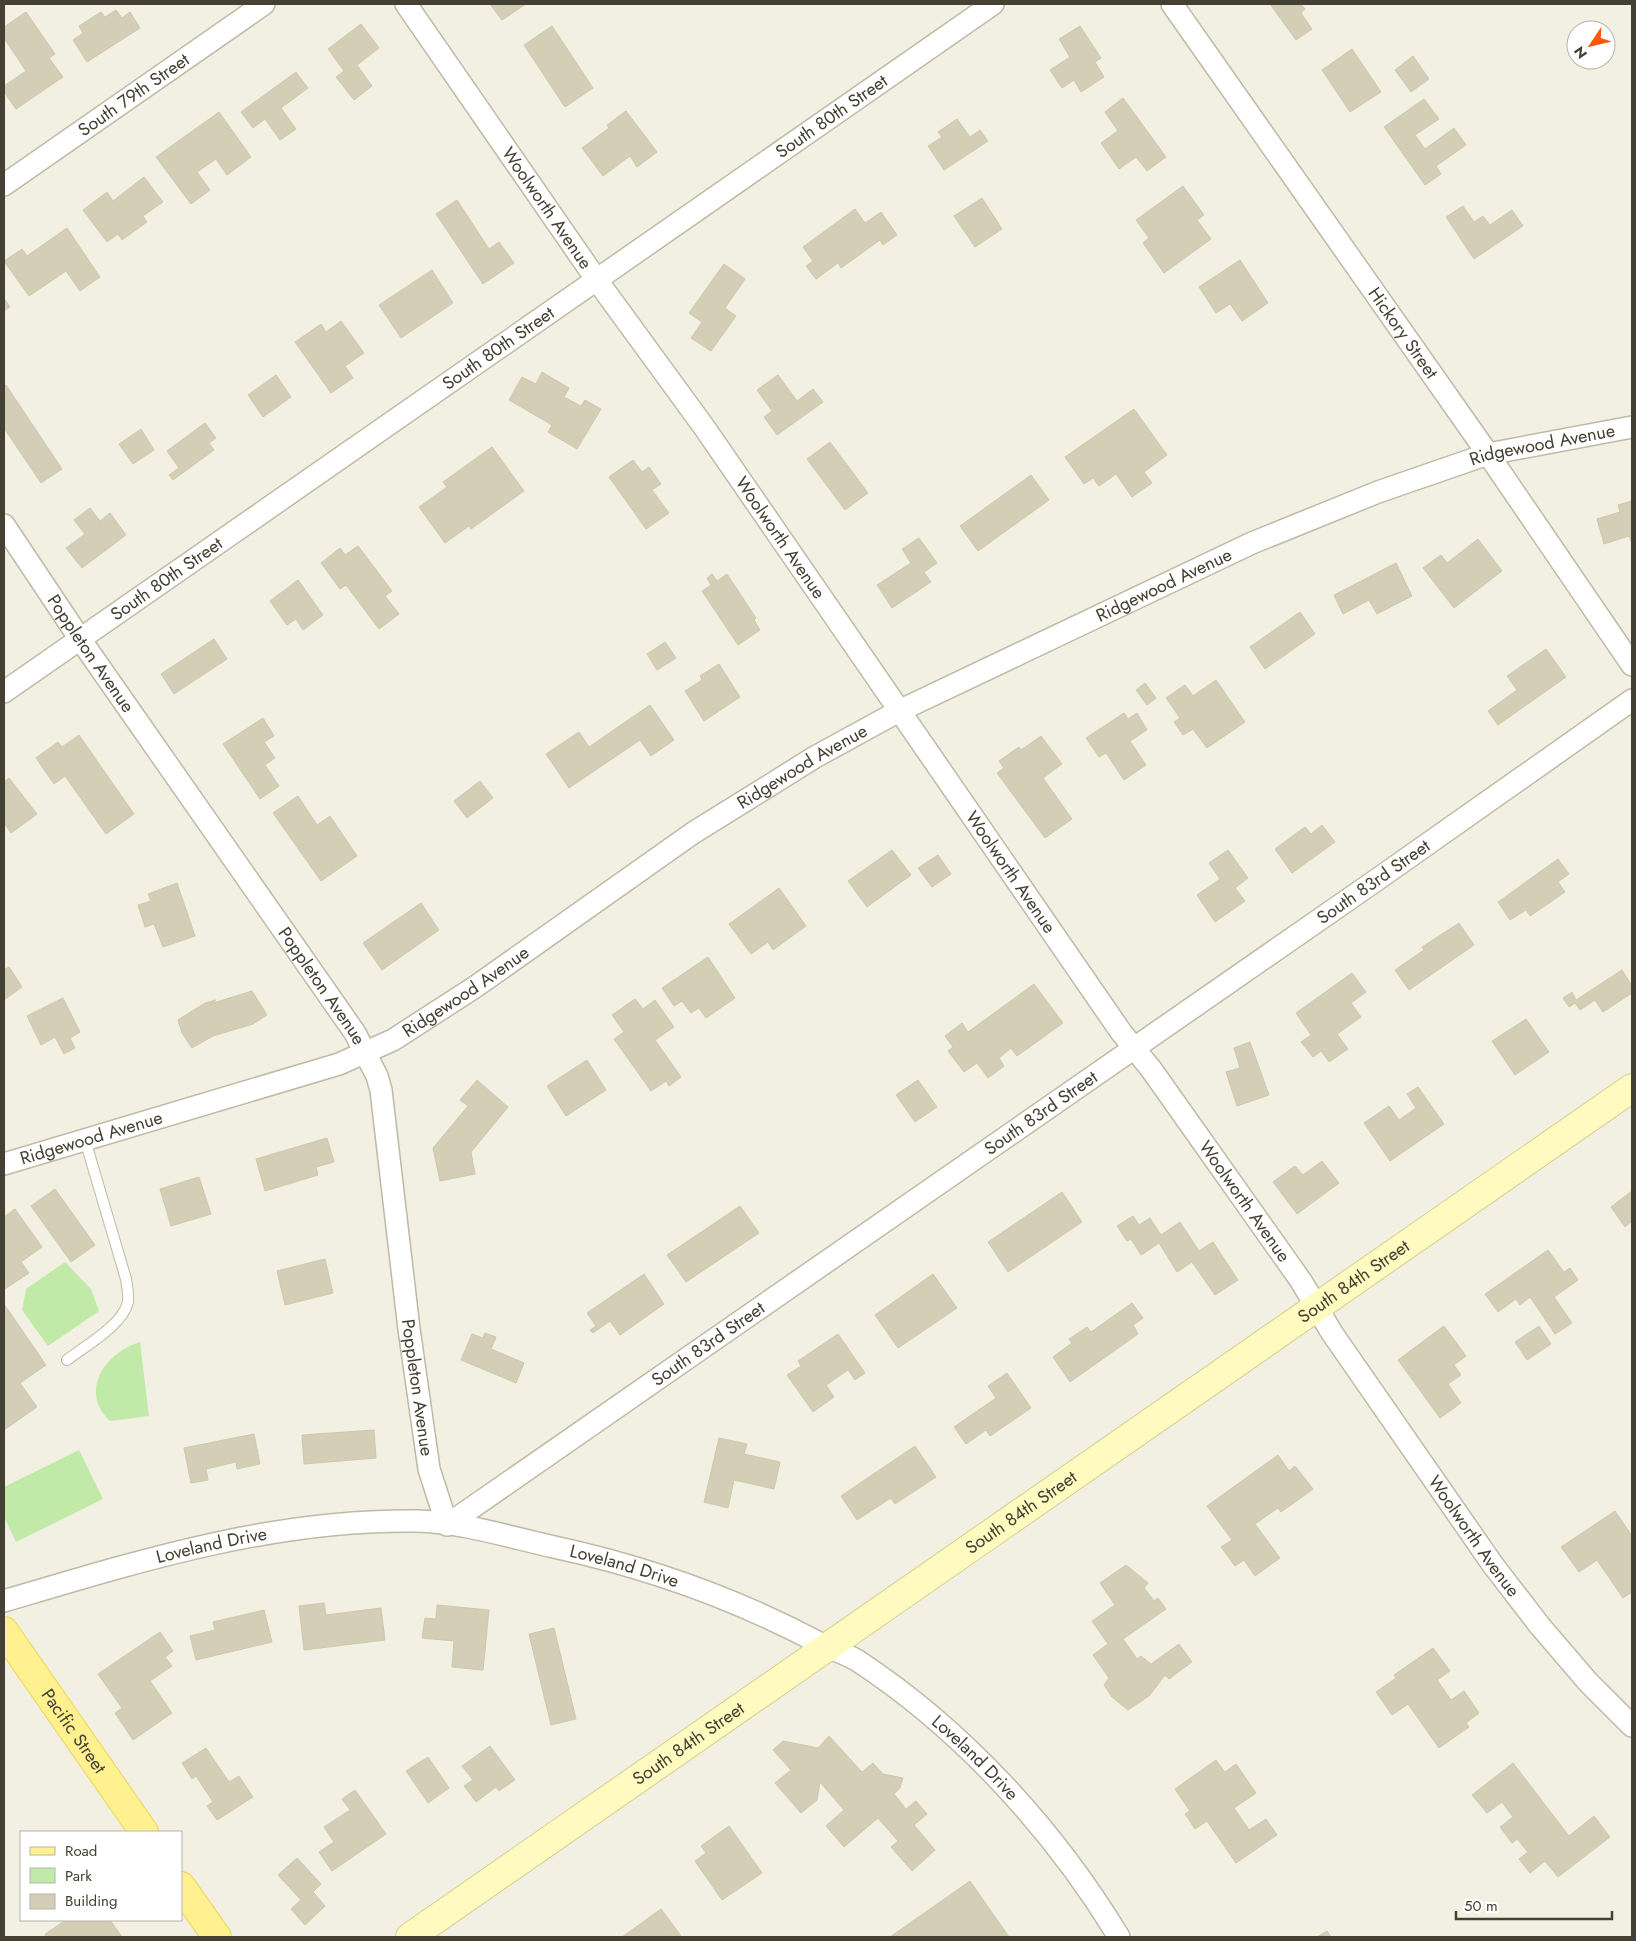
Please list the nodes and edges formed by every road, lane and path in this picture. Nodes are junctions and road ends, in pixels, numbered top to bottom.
1 (264, 4) edge
2 (406, 4) edge
3 (993, 4) edge
4 (1172, 4) edge
5 (4, 185) edge
6 (596, 279) junction
7 (1632, 427) edge
8 (1488, 454) junction
9 (4, 525) edge
10 (80, 639) junction
11 (1632, 665) edge
12 (4, 692) edge
13 (1632, 700) edge
14 (899, 711) junction
15 (1134, 1048) junction
16 (365, 1052) junction
17 (1632, 1088) edge
18 (85, 1140) junction
19 (4, 1164) edge
20 (1317, 1308) junction
21 (67, 1360) dead end
22 (447, 1525) junction
23 (4, 1601) edge
24 (4, 1632) edge
25 (828, 1647) junction
26 (1632, 1726) edge
27 (143, 1831) edge
28 (182, 1887) edge
29 (217, 1937) edge
30 (410, 1937) edge
31 (1119, 1937) edge

1 - 5 street, South 79th Street
2 - 6 street, Woolworth Avenue
3 - 6 street, South 80th Street
4 - 8 street, Hickory Street
6 - 10 street, South 80th Street
6 - 14 street, Woolworth Avenue
7 - 8 street, Ridgewood Avenue
8 - 11 street, Hickory Street
8 - 14 street, Ridgewood Avenue
9 - 10 street, Poppleton Avenue
10 - 12 street, South 80th Street
10 - 16 street, Poppleton Avenue
13 - 15 street, South 83rd Street
14 - 15 street, Woolworth Avenue
14 - 16 street, Ridgewood Avenue
15 - 20 street, Woolworth Avenue
15 - 22 street, South 83rd Street
16 - 18 street, Ridgewood Avenue
16 - 22 street, Poppleton Avenue
17 - 20 main road, South 84th Street
18 - 19 street, Ridgewood Avenue
18 - 21 lane
20 - 25 main road, South 84th Street
20 - 26 street, Woolworth Avenue
22 - 23 street, Loveland Drive
22 - 25 street, Loveland Drive
24 - 27 main road, Pacific Street
25 - 30 main road, South 84th Street
25 - 31 street, Loveland Drive
28 - 29 main road

